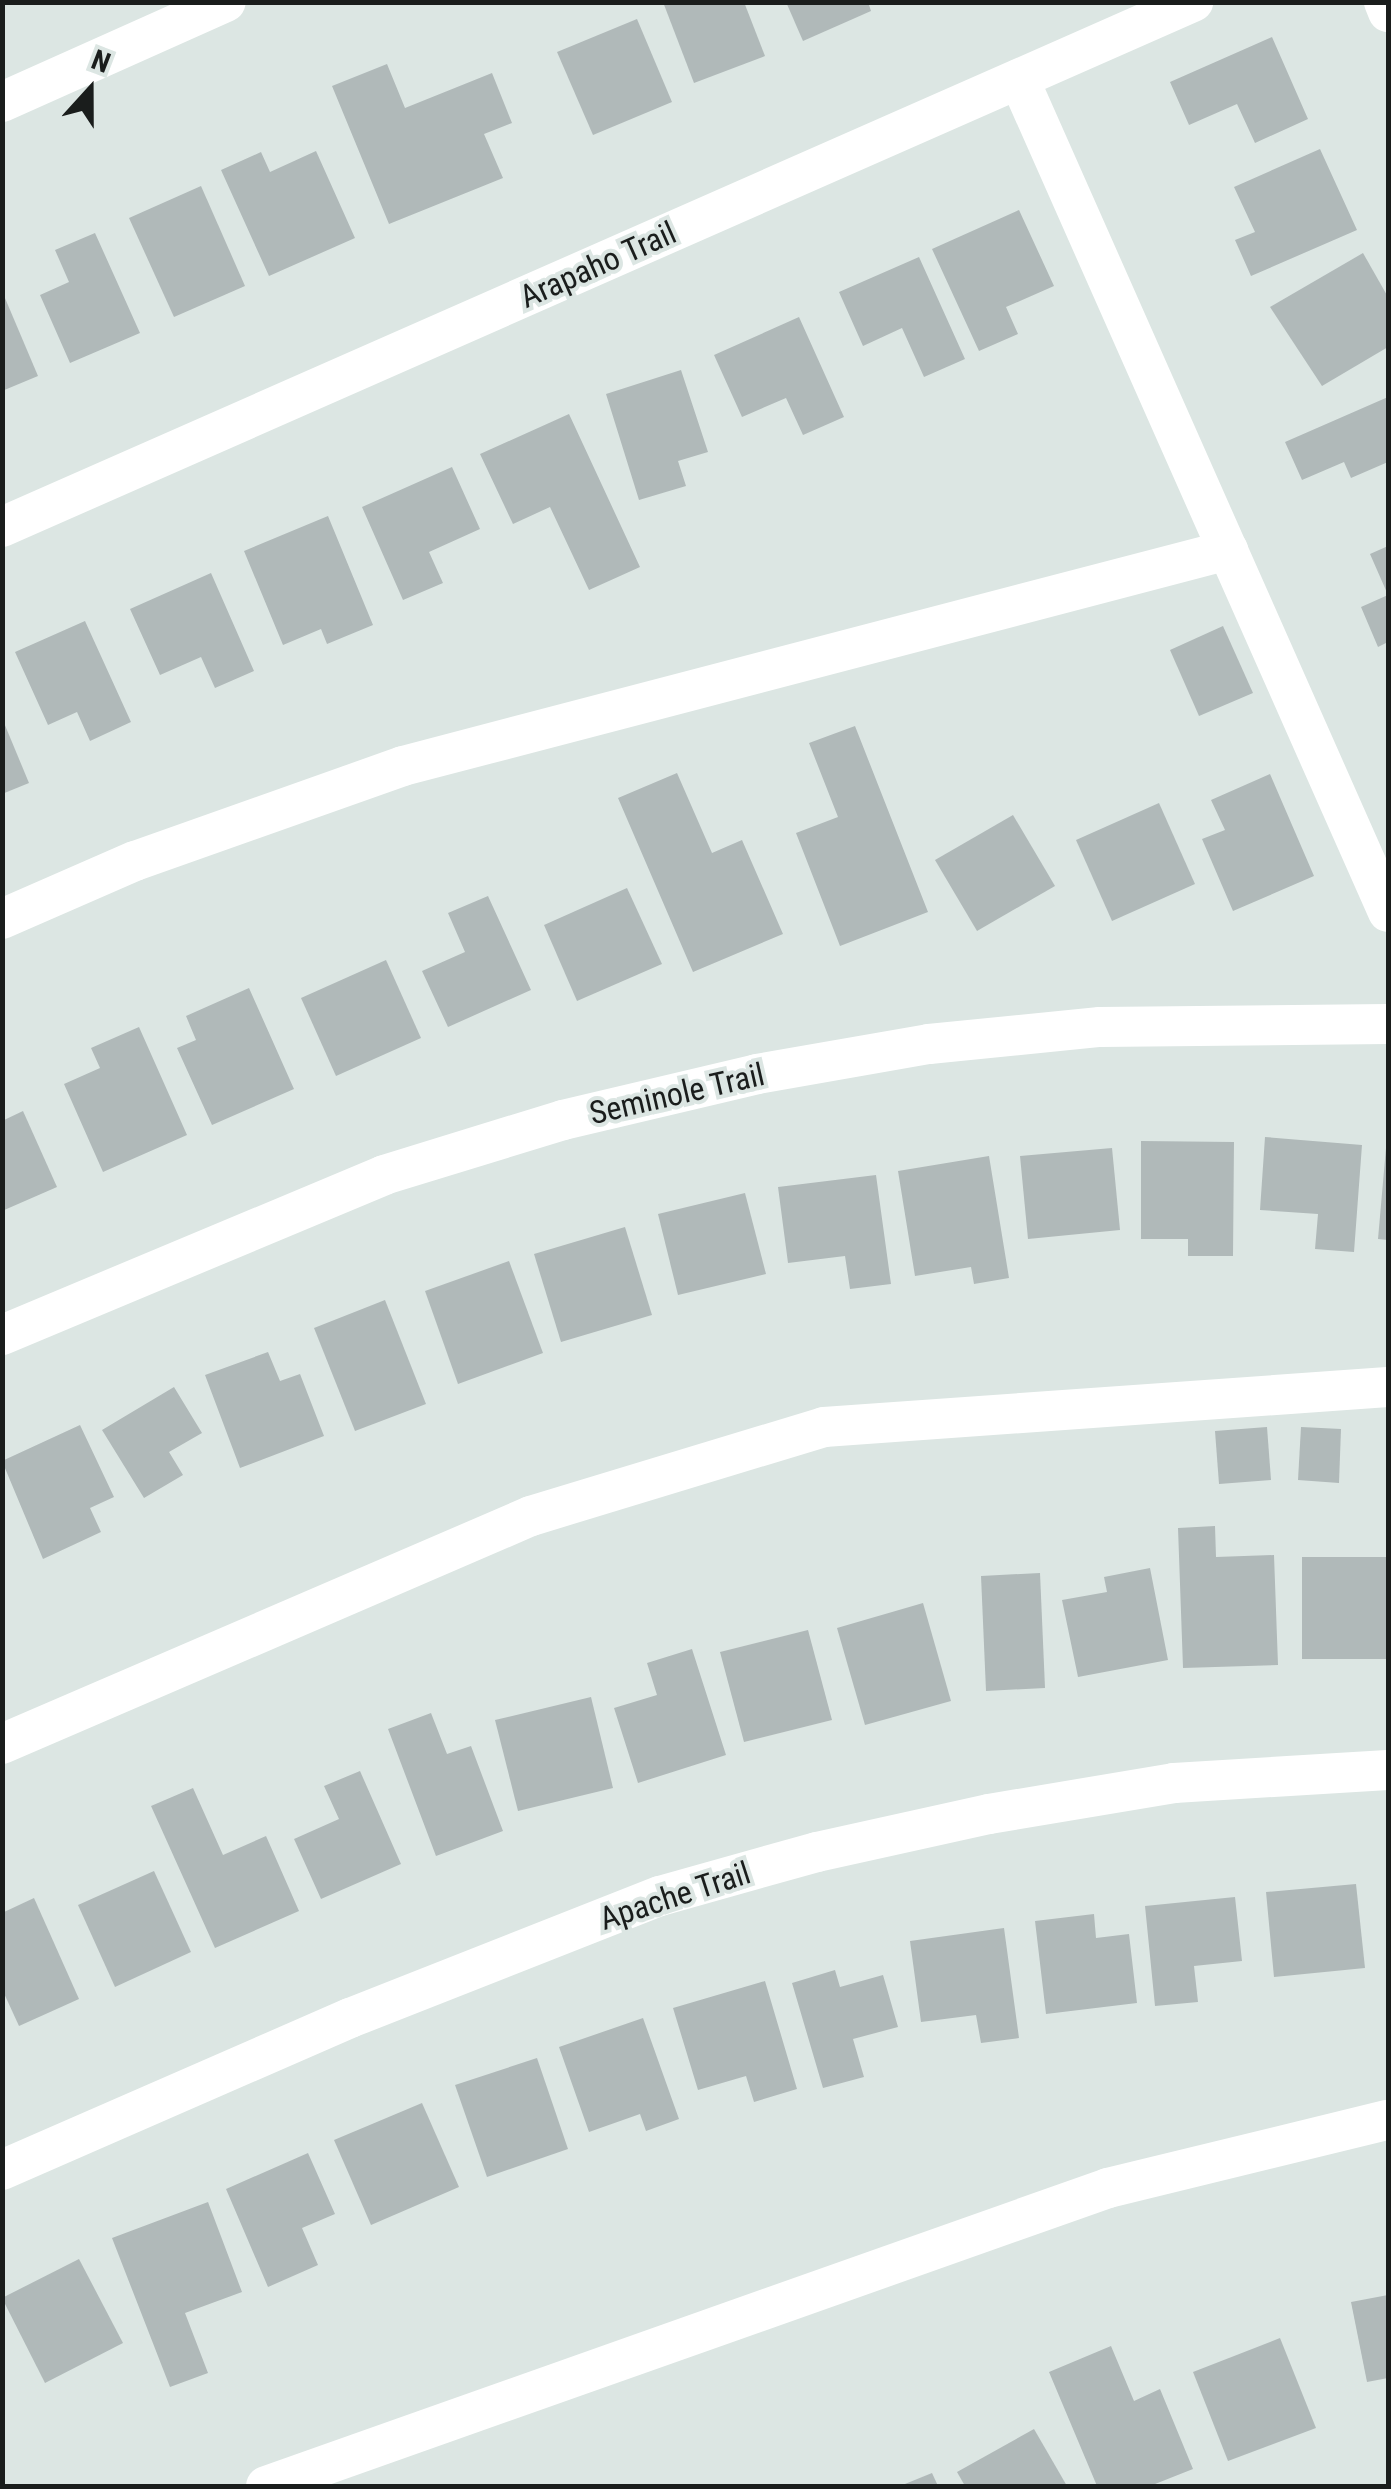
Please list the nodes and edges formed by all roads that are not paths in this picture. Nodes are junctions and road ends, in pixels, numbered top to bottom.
1 (226, 2) edge
2 (1193, 2) edge
3 (1384, 2) edge
4 (1388, 12) edge
5 (1019, 79) junction
6 (2, 102) edge
7 (2, 527) edge
8 (1228, 550) junction
9 (1388, 912) edge
10 (2, 919) edge
11 (1388, 1024) edge
12 (2, 1335) edge
13 (1388, 1387) edge
14 (2, 1744) edge
15 (1388, 1770) edge
16 (1388, 2120) edge
17 (2, 2170) edge
18 (266, 2486) edge

1 - 6 street
2 - 5 street, Arapaho Trail
3 - 4 street
5 - 7 street, Arapaho Trail
5 - 8 street
8 - 9 street
8 - 10 street
11 - 12 street, Seminole Trail
13 - 14 street
15 - 17 street, Apache Trail
16 - 18 street

